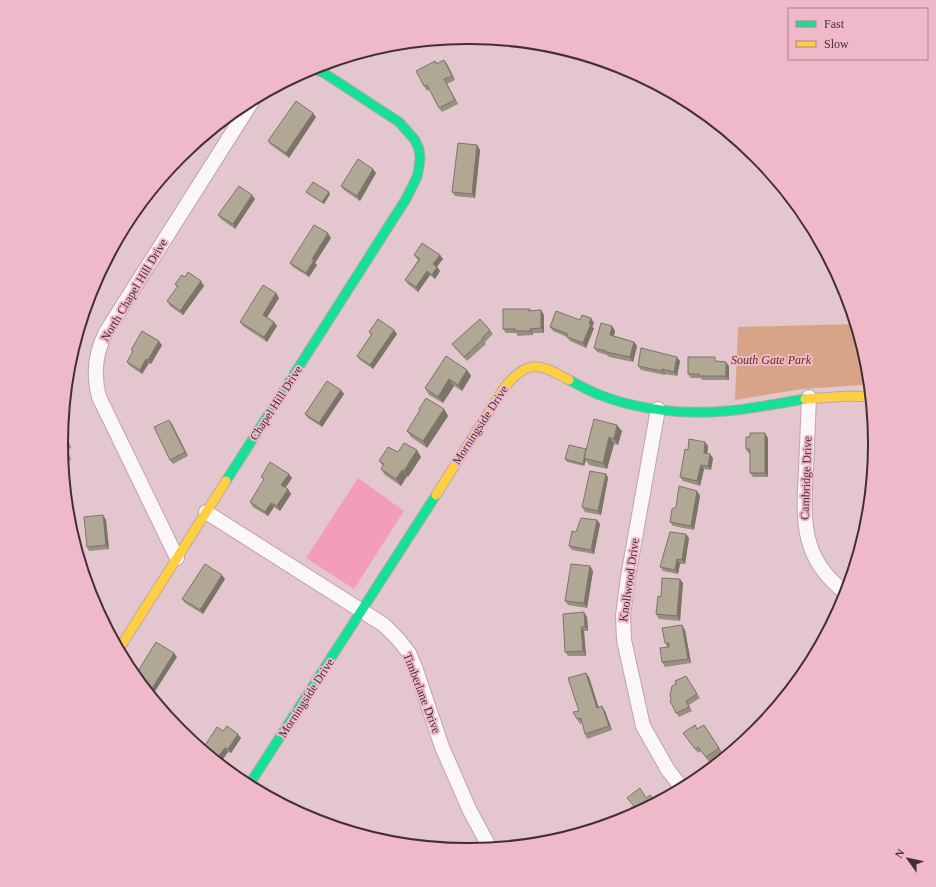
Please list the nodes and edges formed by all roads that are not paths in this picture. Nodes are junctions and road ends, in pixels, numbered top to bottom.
1 (321, 72) edge
2 (246, 111) edge
3 (865, 396) edge
4 (810, 398) junction
5 (658, 409) junction
6 (206, 512) junction
7 (177, 558) junction
8 (840, 587) edge
9 (362, 611) junction
10 (122, 644) edge
11 (252, 780) edge
12 (678, 783) edge
13 (487, 842) edge

1 - 6 street, Chapel Hill Drive
2 - 7 street, North Chapel Hill Drive
3 - 4 street, Morningside Drive
4 - 5 street, Morningside Drive
4 - 8 street, Cambridge Drive
5 - 9 street, Morningside Drive
5 - 12 street, Knollwood Drive
6 - 7 street, Chapel Hill Drive
6 - 9 street, Timberlane Drive
7 - 10 street, Chapel Hill Drive
9 - 11 street, Morningside Drive
9 - 13 street, Timberlane Drive

